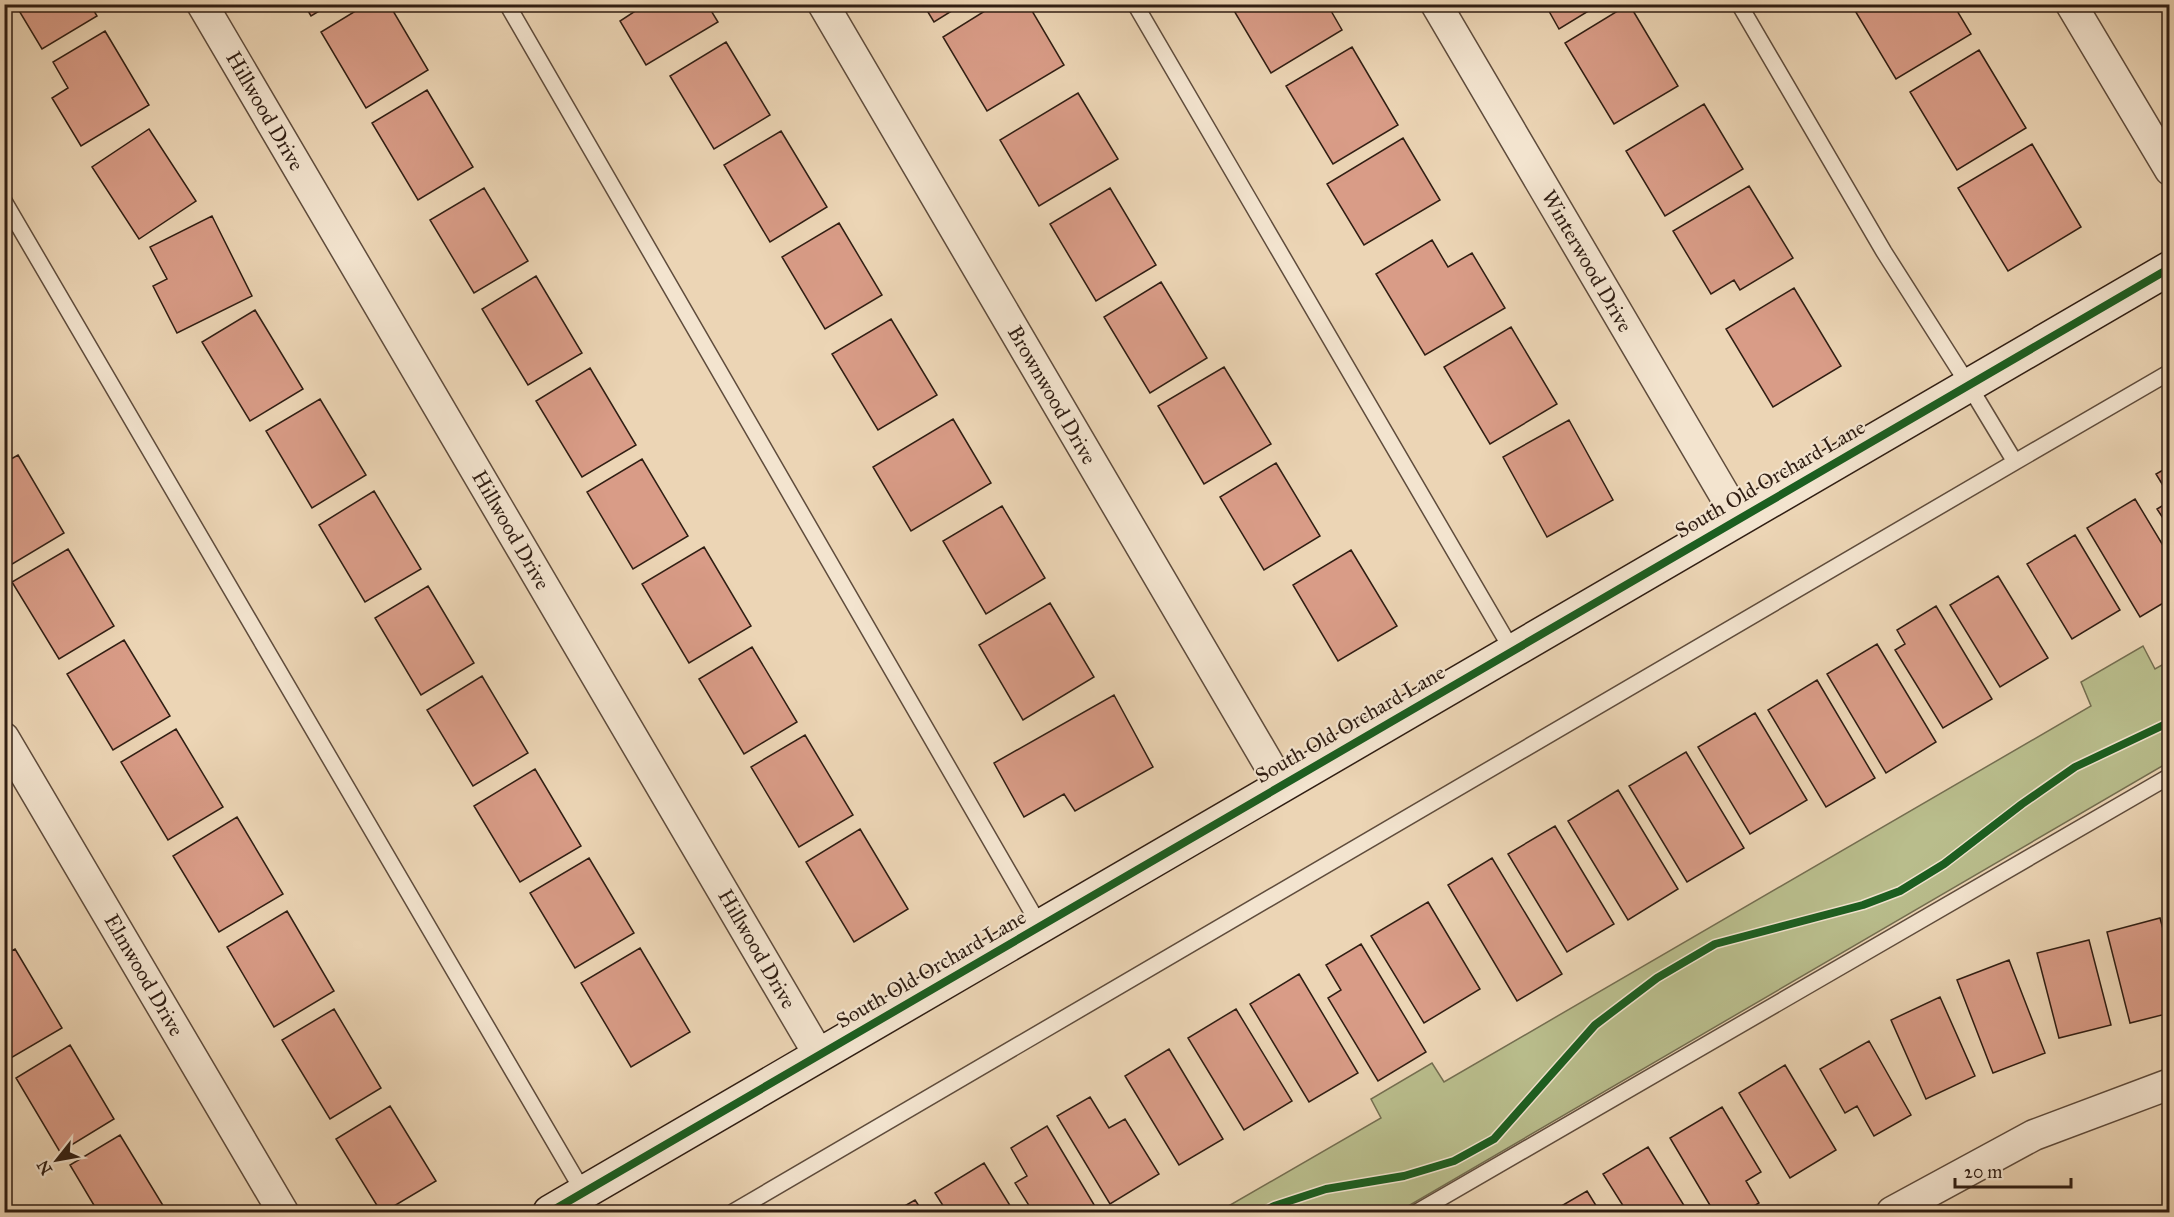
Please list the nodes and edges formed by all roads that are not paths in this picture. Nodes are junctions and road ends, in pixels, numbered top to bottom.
1 (202, 4) edge
2 (507, 4) edge
3 (823, 4) edge
4 (1135, 4) edge
5 (1436, 4) edge
6 (1739, 4) edge
7 (2072, 4) edge
8 (2169, 170) edge
9 (4, 201) edge
10 (2169, 268) edge
11 (2169, 372) edge
12 (1968, 384) junction
13 (2015, 462) junction
14 (1738, 518) junction
15 (1512, 650) junction
16 (4, 738) edge
17 (2169, 776) edge
18 (1281, 785) junction
19 (1040, 926) junction
20 (819, 1055) junction
21 (2169, 1084) edge
22 (584, 1193) junction
23 (283, 1212) edge
24 (550, 1212) edge
25 (734, 1212) edge
26 (1417, 1212) edge
27 (1892, 1212) edge

1 - 20 street, Hillwood Drive
2 - 19 lane
3 - 18 street, Brownwood Drive
4 - 15 lane
5 - 14 street, Winterwood Drive
6 - 12 lane
7 - 8 street
9 - 22 lane
10 - 12 street, South Old Orchard Lane
11 - 13 lane
12 - 13 lane
12 - 14 street, South Old Orchard Lane
13 - 25 lane
14 - 15 street, South Old Orchard Lane
15 - 18 street, South Old Orchard Lane
16 - 23 street, Elmwood Drive
17 - 26 lane
18 - 19 street, South Old Orchard Lane
19 - 20 street, South Old Orchard Lane
20 - 22 street, South Old Orchard Lane
21 - 27 street
22 - 24 street, South Old Orchard Lane

